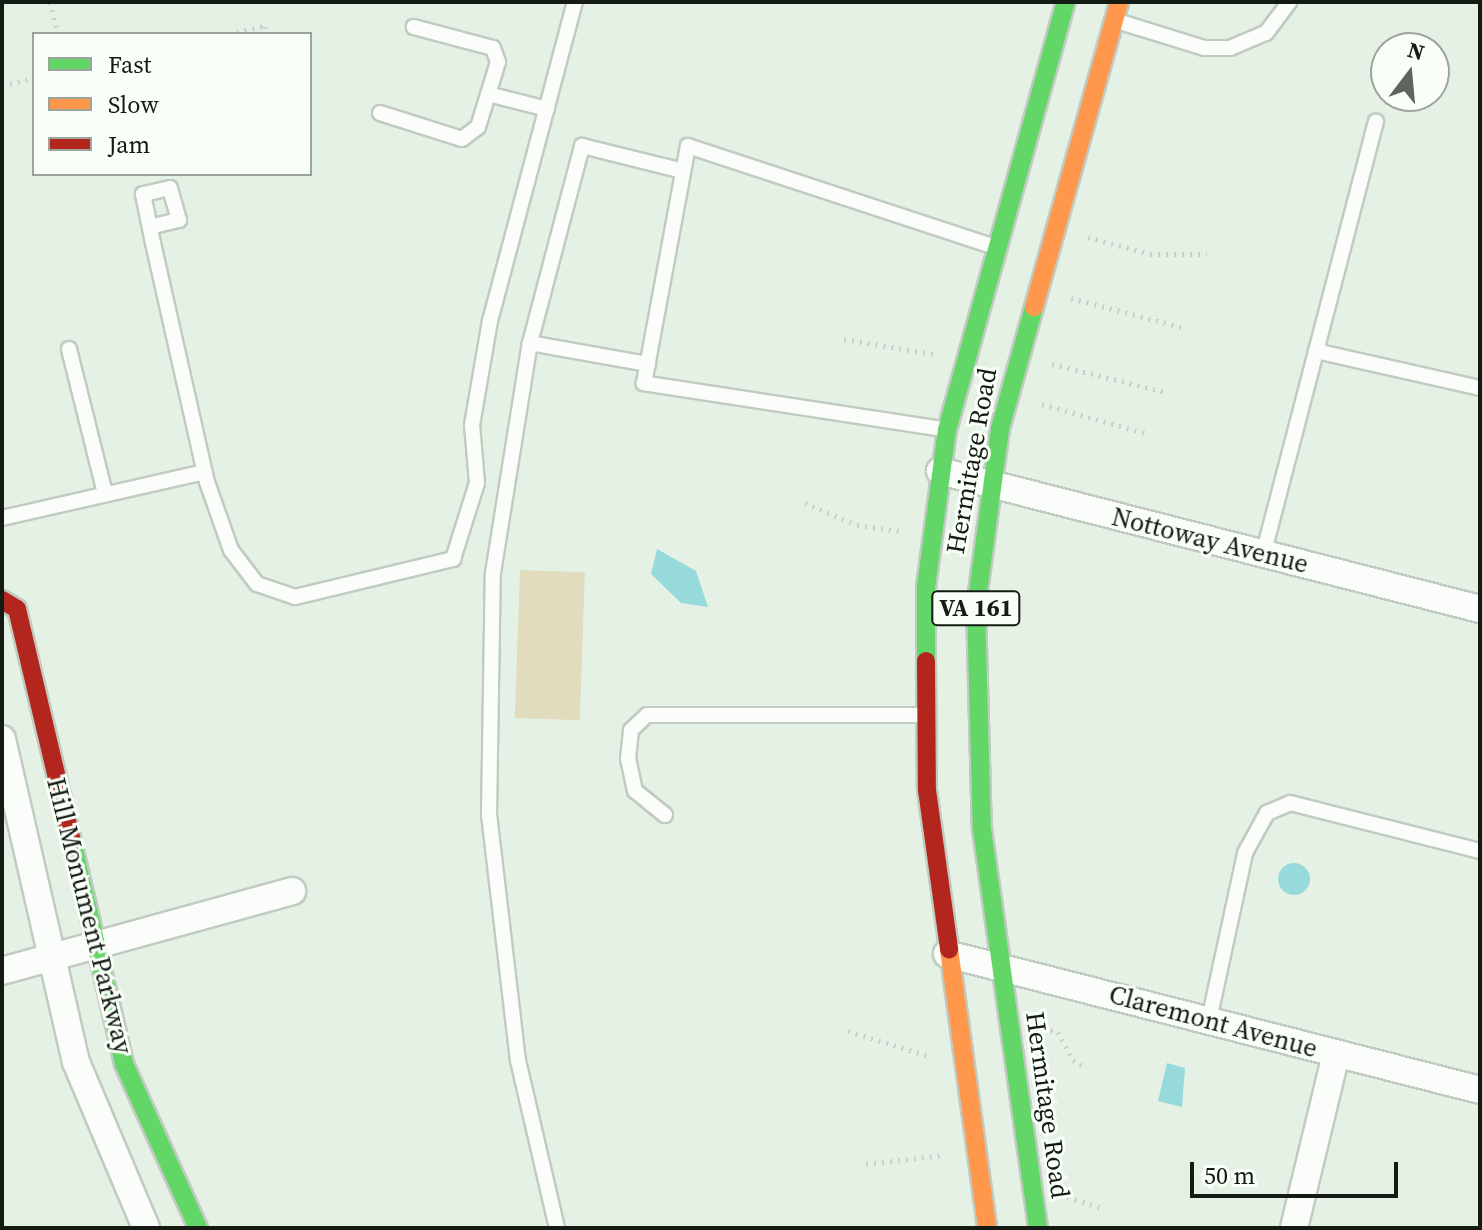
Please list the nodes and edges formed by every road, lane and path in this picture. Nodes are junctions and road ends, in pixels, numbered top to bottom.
1 (50, 2) edge
2 (575, 2) edge
3 (1066, 2) edge
4 (1289, 2) edge
5 (1116, 11) edge
6 (414, 27) dead end
7 (58, 32) edge
8 (238, 32) edge
9 (264, 32) edge
10 (32, 78) edge
11 (2, 85) edge
12 (488, 94) junction
13 (547, 109) junction
14 (380, 113) dead end
15 (1376, 122) dead end
16 (683, 171) junction
17 (150, 227) dead end
18 (1087, 237) dead end
19 (995, 247) junction
20 (1207, 254) dead end
21 (1070, 297) dead end
22 (1181, 327) dead end
23 (844, 339) dead end
24 (530, 343) junction
25 (69, 349) dead end
26 (1316, 351) junction
27 (933, 354) dead end
28 (1051, 363) dead end
29 (648, 364) junction
30 (1480, 388) edge
31 (1165, 392) dead end
32 (1041, 404) dead end
33 (947, 430) junction
34 (1148, 434) dead end
35 (940, 471) junction
36 (205, 472) junction
37 (990, 484) junction
38 (105, 493) junction
39 (805, 503) dead end
40 (2, 518) edge
41 (900, 531) dead end
42 (1263, 555) junction
43 (7, 607) edge
44 (1480, 609) edge
45 (923, 715) junction
46 (2, 739) edge
47 (665, 815) dead end
48 (1480, 851) edge
49 (292, 891) dead end
50 (92, 941) junction
51 (47, 954) junction
52 (947, 954) junction
53 (1001, 967) junction
54 (2, 971) edge
55 (1209, 1020) junction
56 (1042, 1028) dead end
57 (848, 1031) dead end
58 (1336, 1054) junction
59 (931, 1057) dead end
60 (1087, 1068) dead end
61 (1480, 1090) edge
62 (944, 1155) dead end
63 (866, 1164) dead end
64 (1066, 1197) dead end
65 (1103, 1208) dead end
66 (146, 1228) edge
67 (198, 1228) edge
68 (557, 1228) edge
69 (987, 1228) edge
70 (1038, 1228) edge
71 (1294, 1228) edge

1 - 7 path
2 - 13 lane
3 - 19 main road, Hermitage Road / VA 161
4 - 5 lane
5 - 37 main road, Hermitage Road / VA 161
6 - 12 lane
8 - 9 path
10 - 11 path
12 - 13 lane
12 - 14 lane
13 - 36 lane
15 - 26 lane
16 - 19 lane
16 - 24 lane
16 - 29 lane
17 - 36 lane
18 - 20 path
19 - 33 main road, Hermitage Road / VA 161
21 - 22 path
23 - 27 path
24 - 29 lane
24 - 68 lane
25 - 38 lane
26 - 30 lane
26 - 42 lane
28 - 31 path
29 - 33 lane
32 - 34 path
33 - 35 main road, Hermitage Road / VA 161
35 - 37 street, Nottoway Avenue
35 - 45 main road, Hermitage Road / VA 161
36 - 38 lane
37 - 42 street, Nottoway Avenue
37 - 53 main road, Hermitage Road / VA 161
38 - 40 lane
39 - 41 path
42 - 44 street, Nottoway Avenue
43 - 50 main road, Hill Monument Parkway
45 - 47 lane
45 - 52 main road, Hermitage Road / VA 161
46 - 51 street, Hill Monument Parkway
48 - 55 lane
49 - 50 street
50 - 51 street
50 - 67 main road, Hill Monument Parkway
51 - 54 street
51 - 66 street, Hill Monument Parkway
52 - 53 street, Claremont Avenue
52 - 69 main road, Hermitage Road / VA 161
53 - 55 street, Claremont Avenue
53 - 70 main road, Hermitage Road / VA 161
55 - 58 street, Claremont Avenue
56 - 60 path
57 - 59 path
58 - 61 street, Claremont Avenue
58 - 71 street
62 - 63 path
64 - 65 path

